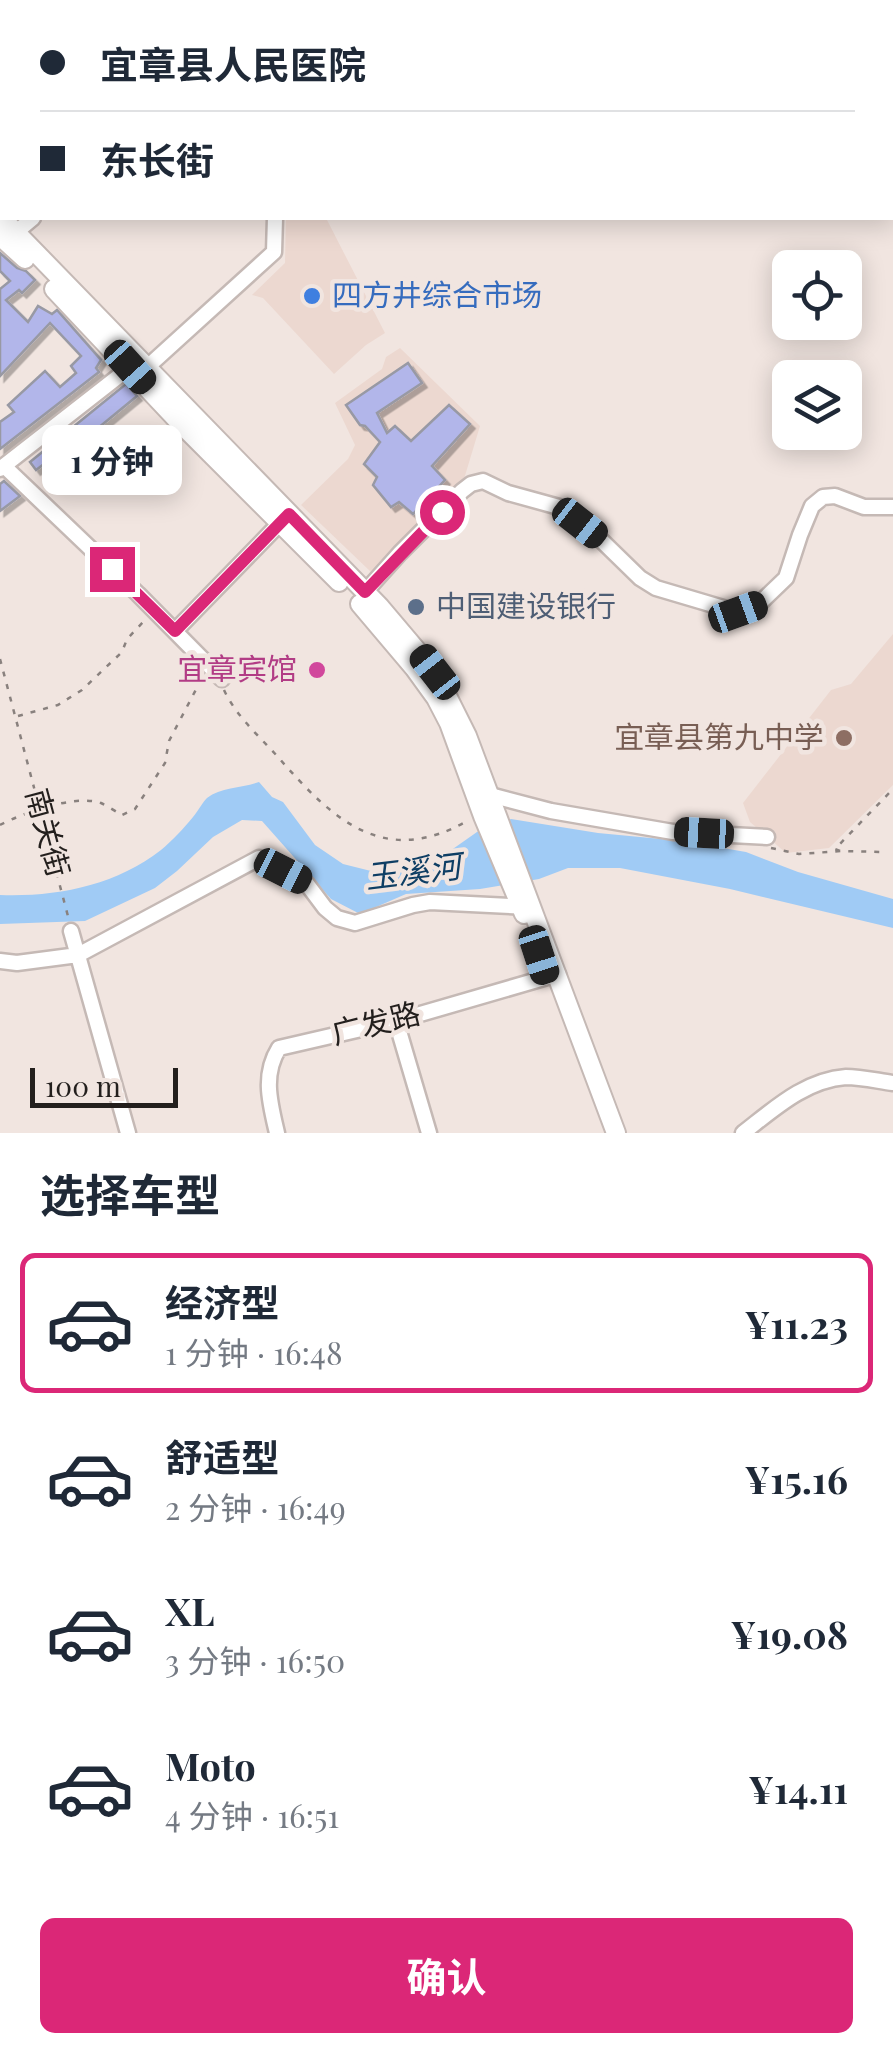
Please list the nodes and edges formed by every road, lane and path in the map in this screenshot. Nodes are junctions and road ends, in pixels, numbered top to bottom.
1 (30, 220) edge
2 (275, 220) edge
3 (8, 234) edge
4 (141, 362) junction
5 (2, 468) edge
6 (893, 507) edge
7 (285, 519) junction
8 (365, 592) junction
9 (154, 610) junction
10 (175, 631) junction
11 (0, 659) edge
12 (205, 661) junction
13 (222, 679) joint
14 (16, 716) junction
15 (893, 789) edge
16 (490, 795) junction
17 (40, 810) junction
18 (485, 820) junction
19 (0, 825) edge
20 (767, 837) joint
21 (842, 852) junction
22 (880, 852) dead end
23 (523, 899) junction
24 (71, 931) joint
25 (78, 955) junction
26 (0, 961) edge
27 (552, 976) junction
28 (396, 1021) junction
29 (893, 1083) edge
30 (128, 1133) edge
31 (277, 1133) edge
32 (429, 1133) edge
33 (605, 1133) edge
34 (616, 1133) edge
35 (743, 1133) edge

1 - 3 street
2 - 4 street
3 - 4 main road
4 - 5 street
4 - 7 main road
5 - 9 street
6 - 8 street
7 - 8 main road
7 - 10 street
7 - 18 main road
8 - 16 main road
9 - 10 street
9 - 14 path
10 - 12 street
11 - 14 path, 南关街
12 - 13 street
12 - 17 path
13 - 18 path
14 - 17 path, 南关街
15 - 21 path
16 - 18 main road
16 - 20 street
17 - 19 path
17 - 24 path, 南关街
18 - 23 main road
20 - 21 path
21 - 22 path
23 - 25 street
23 - 27 main road
24 - 25 street
25 - 26 street
25 - 30 street
27 - 28 street, 广发路
27 - 33 main road
27 - 34 main road
28 - 31 street, 广发路
28 - 32 street
29 - 35 street

